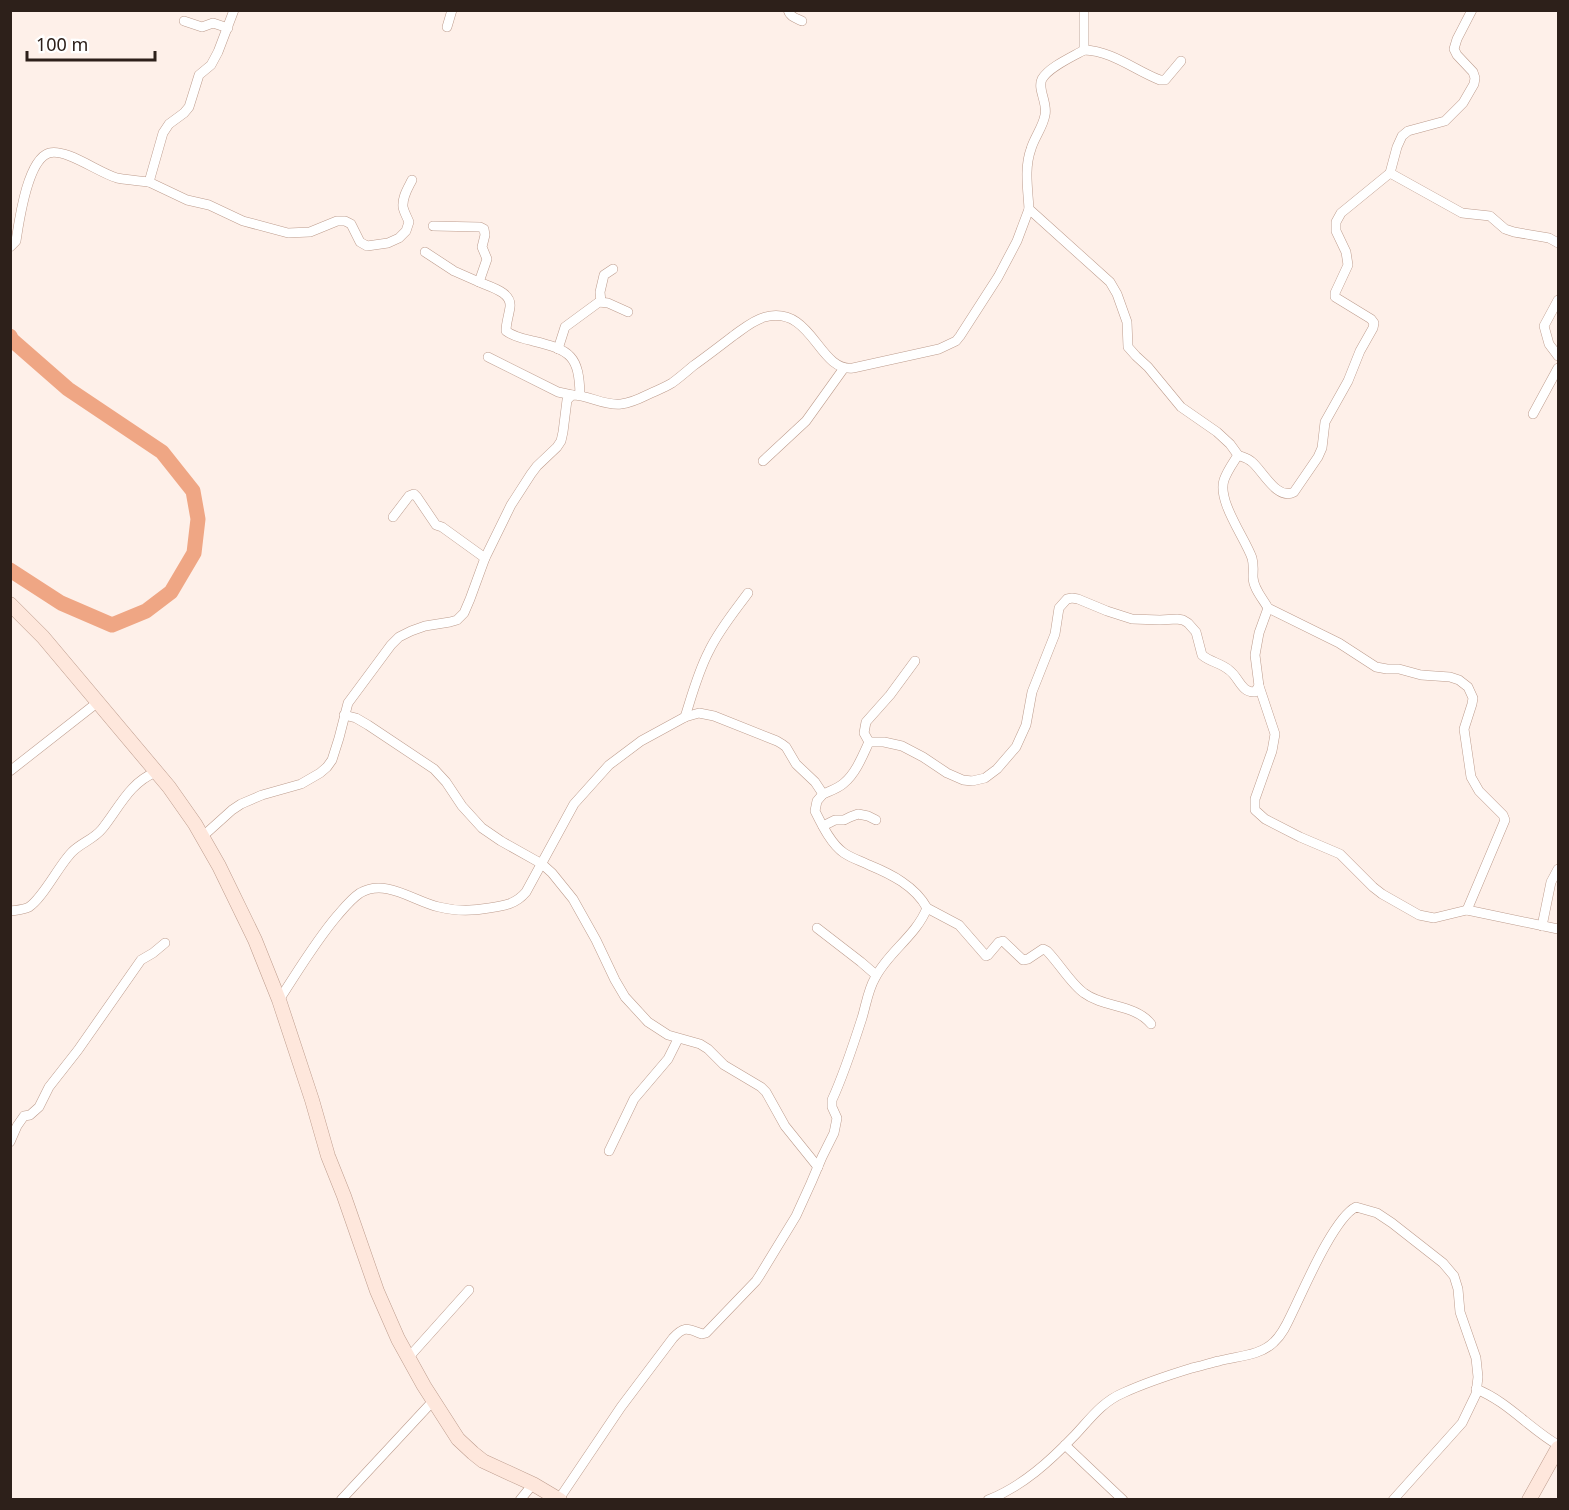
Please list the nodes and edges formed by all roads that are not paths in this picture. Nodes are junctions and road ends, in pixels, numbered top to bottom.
1 (234, 10) edge
2 (452, 10) edge
3 (788, 10) edge
4 (1084, 10) edge
5 (1472, 10) edge
6 (184, 21) dead end
7 (802, 21) dead end
8 (447, 27) dead end
9 (228, 28) junction
10 (1084, 50) junction
11 (1181, 61) dead end
12 (1390, 173) junction
13 (412, 180) dead end
14 (149, 182) junction
15 (1029, 209) junction
16 (433, 226) dead end
17 (1558, 243) edge
18 (10, 247) edge
19 (424, 252) dead end
20 (613, 269) dead end
21 (479, 282) junction
22 (1558, 300) edge
23 (601, 302) junction
24 (628, 312) dead end
25 (558, 349) junction
26 (1558, 356) edge
27 (488, 357) dead end
28 (844, 368) junction
29 (1558, 368) edge
30 (576, 395) junction
31 (1533, 414) dead end
32 (1238, 455) junction
33 (764, 461) dead end
34 (393, 517) dead end
35 (485, 558) junction
36 (748, 593) dead end
37 (10, 604) edge
38 (1268, 608) junction
39 (915, 662) dead end
40 (1259, 686) junction
41 (98, 702) junction
42 (344, 715) junction
43 (685, 717) junction
44 (869, 742) junction
45 (10, 771) edge
46 (156, 772) junction
47 (823, 794) junction
48 (876, 820) dead end
49 (823, 826) junction
50 (202, 837) junction
51 (542, 864) junction
52 (1558, 869) edge
53 (927, 908) junction
54 (1467, 910) junction
55 (10, 911) edge
56 (1542, 926) junction
57 (817, 928) dead end
58 (1558, 928) edge
59 (165, 943) dead end
60 (876, 975) junction
61 (279, 1000) junction
62 (1151, 1024) dead end
63 (678, 1039) junction
64 (10, 1142) edge
65 (609, 1151) dead end
66 (818, 1167) junction
67 (469, 1290) dead end
68 (409, 1358) junction
69 (1476, 1389) junction
70 (433, 1401) junction
71 (1065, 1445) junction
72 (1558, 1447) edge
73 (532, 1484) junction
74 (560, 1499) edge
75 (341, 1500) edge
76 (520, 1500) edge
77 (988, 1500) edge
78 (1123, 1500) edge
79 (1393, 1500) edge
80 (1528, 1500) edge

1 - 9 street
2 - 8 street
3 - 7 street
4 - 10 street
5 - 12 street
6 - 9 street
9 - 14 street
10 - 11 street
10 - 15 street
12 - 17 street
12 - 32 street
13 - 14 street
14 - 18 street
15 - 28 street
15 - 32 street
16 - 21 street
19 - 21 street
20 - 23 street
21 - 25 street
22 - 26 street
23 - 24 street
23 - 25 street
25 - 30 street
27 - 30 street
28 - 30 street
28 - 33 street
29 - 31 street
30 - 35 street
32 - 38 street
34 - 35 street
35 - 42 street
36 - 43 street
37 - 41 street
38 - 40 street
38 - 54 street
39 - 44 street
40 - 44 street
40 - 54 street
41 - 45 street
41 - 46 street
42 - 50 street
42 - 51 street
43 - 47 street
43 - 51 street
44 - 47 street
46 - 50 street
46 - 55 street
47 - 49 street
48 - 49 street
49 - 53 street
50 - 61 street
51 - 61 street
51 - 63 street
52 - 56 street
53 - 60 street
53 - 62 street
54 - 56 street
56 - 58 street
57 - 60 street
59 - 64 street
60 - 66 street
61 - 68 street
63 - 65 street
63 - 66 street
66 - 74 street
67 - 68 street
68 - 70 street
69 - 71 street
69 - 72 street
69 - 79 street
70 - 73 street
70 - 75 street
71 - 77 street
71 - 78 street
72 - 80 street
73 - 74 street
73 - 76 street

